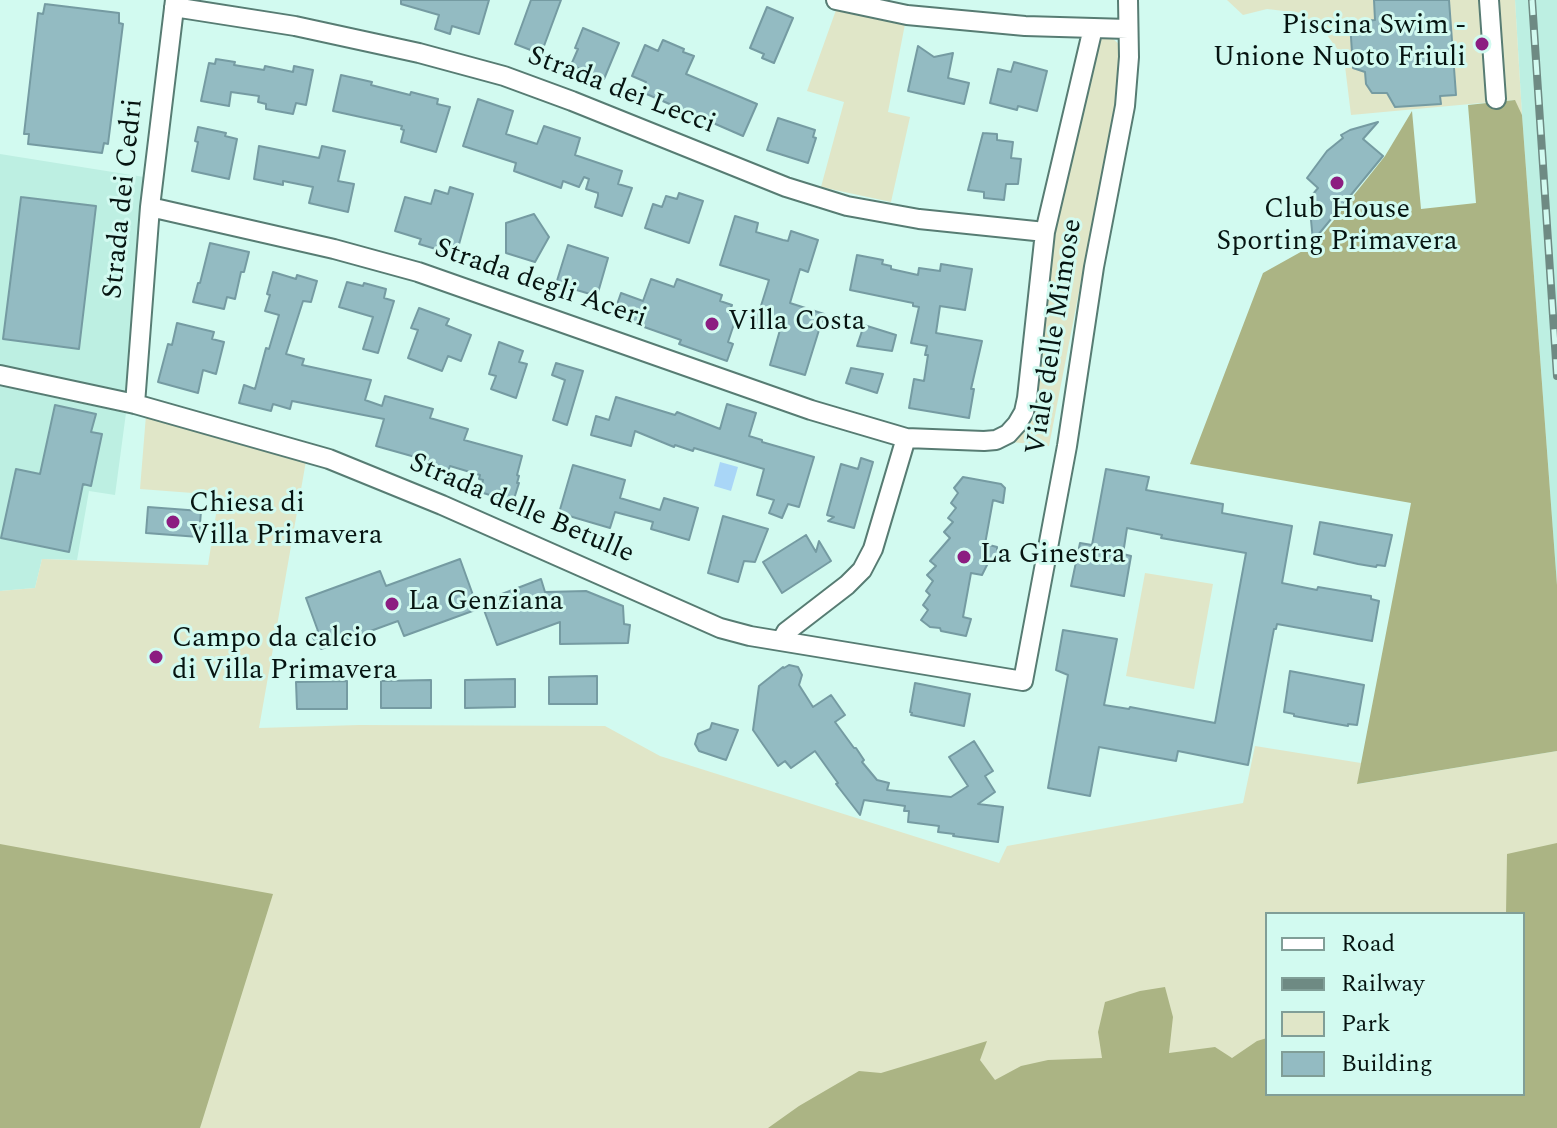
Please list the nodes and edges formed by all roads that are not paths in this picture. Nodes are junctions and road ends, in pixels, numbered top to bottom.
1 (836, 0) edge
2 (1128, 0) edge
3 (1489, 0) edge
4 (174, 3) edge
5 (1093, 28) junction
6 (1128, 29) junction
7 (1496, 99) dead end
8 (150, 207) junction
9 (1045, 232) junction
10 (0, 375) edge
11 (135, 404) junction
12 (906, 438) junction
13 (781, 641) junction
14 (1023, 681) joint

1 - 5 street
2 - 6 street, Viale delle Mimose
3 - 7 street
4 - 8 street, Strada dei Cedri
4 - 9 street, Strada dei Lecci
5 - 6 street
5 - 9 street, Strada degli Aceri
6 - 14 street, Viale delle Mimose
8 - 11 street, Strada dei Cedri
8 - 12 street, Strada degli Aceri
9 - 12 street, Strada degli Aceri
10 - 11 street, Strada delle Betulle
11 - 13 street, Strada delle Betulle
12 - 13 street
13 - 14 street, Strada delle Betulle

